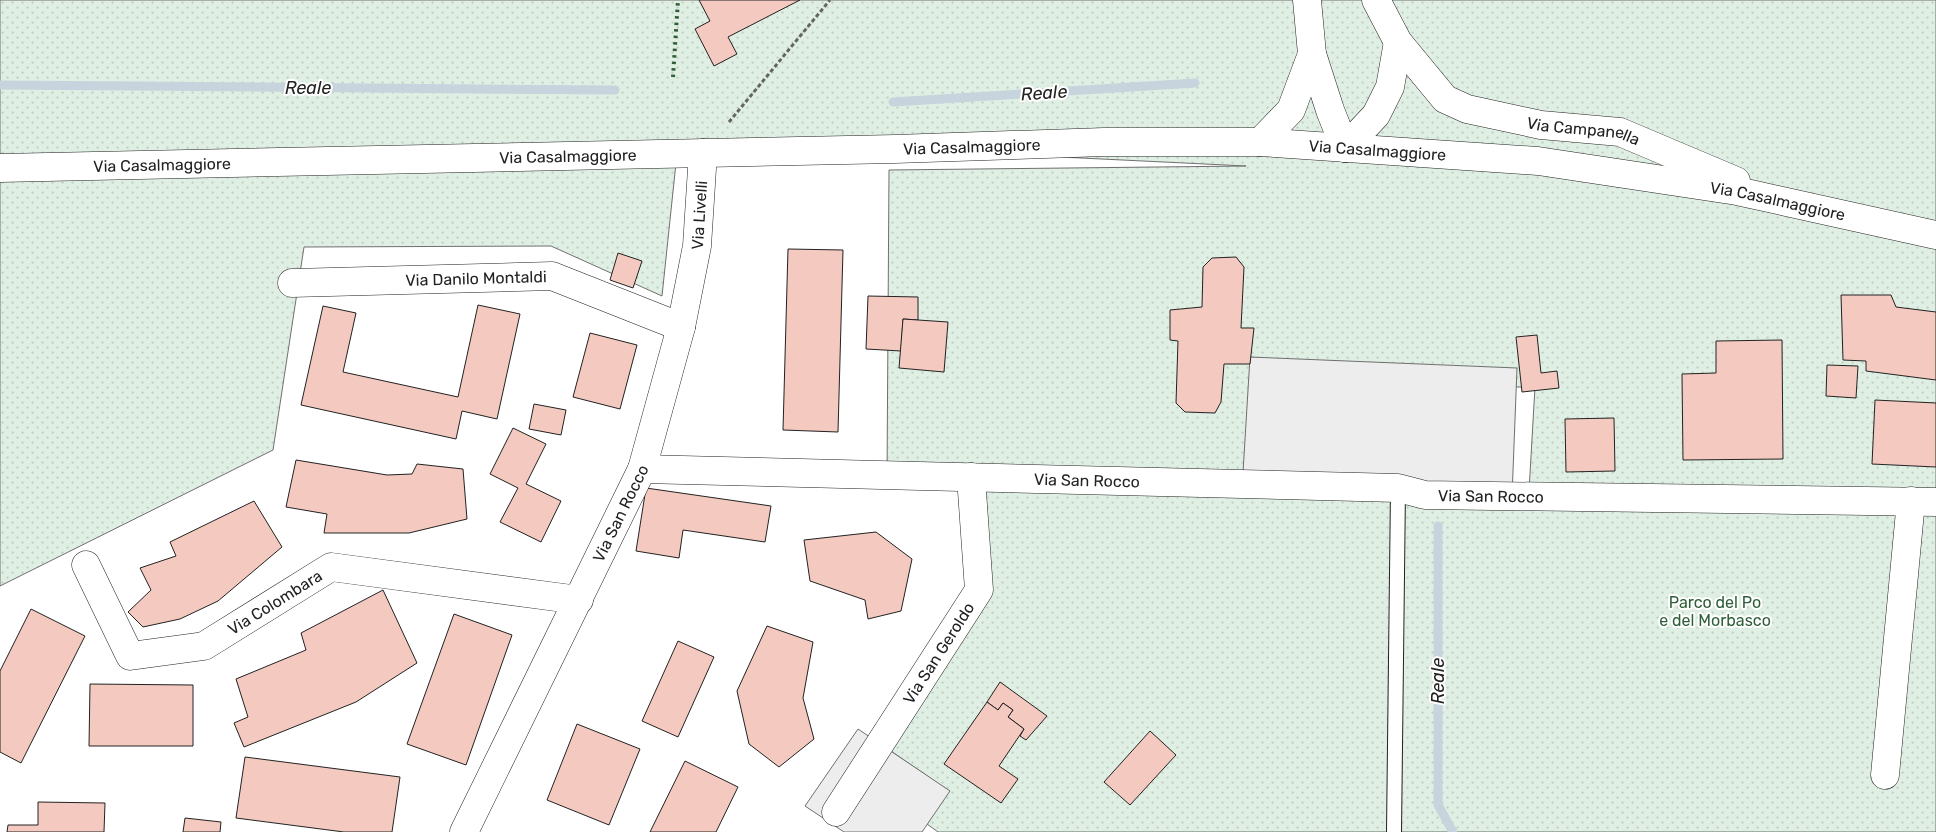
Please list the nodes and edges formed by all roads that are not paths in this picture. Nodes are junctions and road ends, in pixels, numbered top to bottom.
1 (1307, 0) edge
2 (1376, 0) edge
3 (1398, 42) junction
4 (1312, 54) junction
5 (1260, 142) junction
6 (1345, 148) junction
7 (703, 153) junction
8 (0, 168) edge
9 (1786, 202) junction
10 (1936, 235) edge
11 (292, 283) dead end
12 (682, 327) junction
13 (642, 469) junction
14 (971, 477) junction
15 (1398, 488) junction
16 (1923, 502) edge
17 (86, 565) dead end
18 (579, 600) junction
19 (1884, 775) dead end
20 (836, 812) dead end
21 (464, 832) edge
22 (1394, 832) edge

1 - 4 street
2 - 3 street, Via Campanella
3 - 6 street
3 - 9 street, Via Campanella
4 - 5 street
4 - 6 street
5 - 6 street, Via Casalmaggiore
5 - 7 street, Via Casalmaggiore
6 - 9 street, Via Casalmaggiore
7 - 8 street, Via Casalmaggiore
7 - 12 street, Via Livelli
9 - 10 street, Via Casalmaggiore
11 - 12 street, Via Danilo Montaldi
12 - 13 street, Via Livelli
13 - 14 street, Via San Rocco
13 - 18 street, Via San Rocco
14 - 15 street, Via San Rocco
14 - 20 street, Via San Geroldo
15 - 16 street, Via San Rocco
15 - 22 lane
16 - 19 street
17 - 18 street, Via Colombara
18 - 21 street, Via San Rocco

